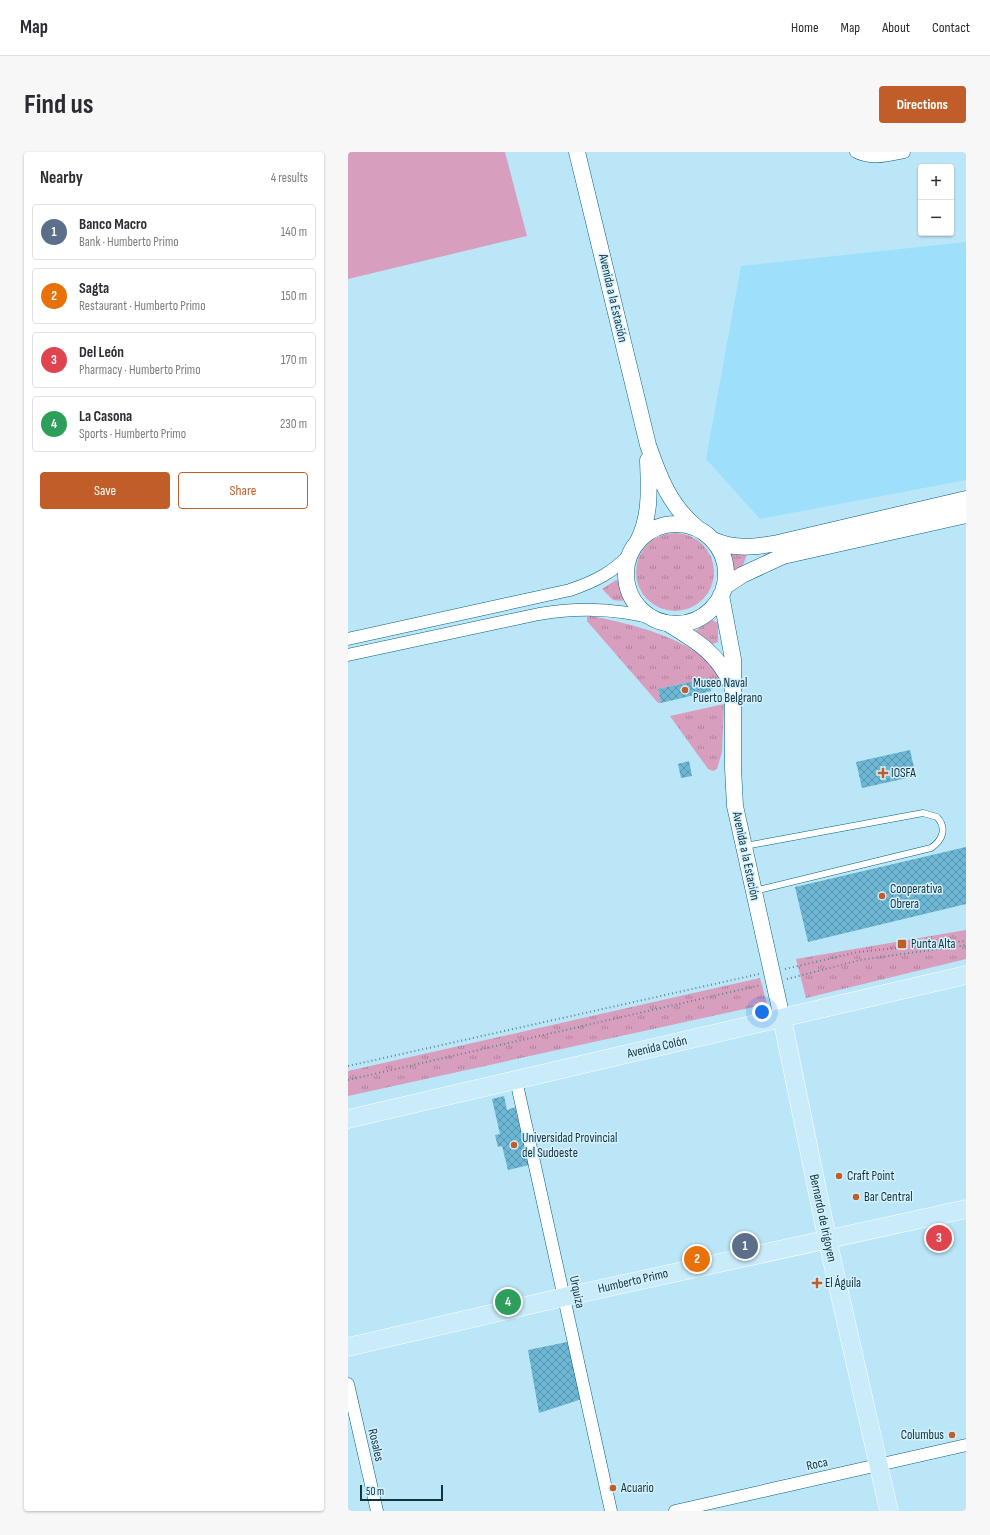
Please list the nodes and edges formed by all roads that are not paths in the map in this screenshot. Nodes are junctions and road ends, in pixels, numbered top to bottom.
1 (577, 152) edge
2 (856, 152) edge
3 (904, 152) edge
4 (648, 444) junction
5 (966, 499) edge
6 (966, 515) edge
7 (697, 528) junction
8 (713, 540) junction
9 (634, 547) junction
10 (780, 549) junction
11 (722, 591) junction
12 (663, 622) junction
13 (348, 639) edge
14 (348, 655) edge
15 (734, 691) junction
16 (744, 846) junction
17 (754, 891) junction
18 (966, 975) edge
19 (782, 1018) junction
20 (516, 1080) junction
21 (348, 1119) edge
22 (966, 1209) edge
23 (827, 1238) junction
24 (564, 1297) junction
25 (348, 1347) edge
26 (348, 1384) edge
27 (966, 1445) edge
28 (878, 1464) junction
29 (377, 1511) edge
30 (611, 1511) edge
31 (675, 1511) edge
32 (889, 1511) edge

1 - 4 street, Avenida a la Estación
2 - 3 street
4 - 7 street
4 - 9 street
5 - 10 street
6 - 10 street
7 - 8 street
7 - 9 street
8 - 10 street
8 - 11 street
9 - 12 street
9 - 13 street
10 - 11 street
11 - 12 street
11 - 15 street, Avenida a la Estación
12 - 14 street
12 - 15 street
15 - 16 street, Avenida a la Estación
16 - 17 street, Avenida a la Estación
16 - 17 lane
17 - 19 street, Avenida a la Estación
18 - 19 main road, Avenida Colón
19 - 20 main road, Avenida Colón
19 - 23 main road, Bernardo de Irigoyen
20 - 21 main road, Avenida Colón
20 - 24 street, Urquiza
22 - 23 main road, Humberto Primo
23 - 24 main road, Humberto Primo
23 - 28 main road, Bernardo de Irigoyen
24 - 25 main road, Humberto Primo
24 - 30 street, Urquiza
26 - 29 street, Rosales
27 - 28 street, Roca
28 - 31 street, Roca
28 - 32 main road, Bernardo de Irigoyen

